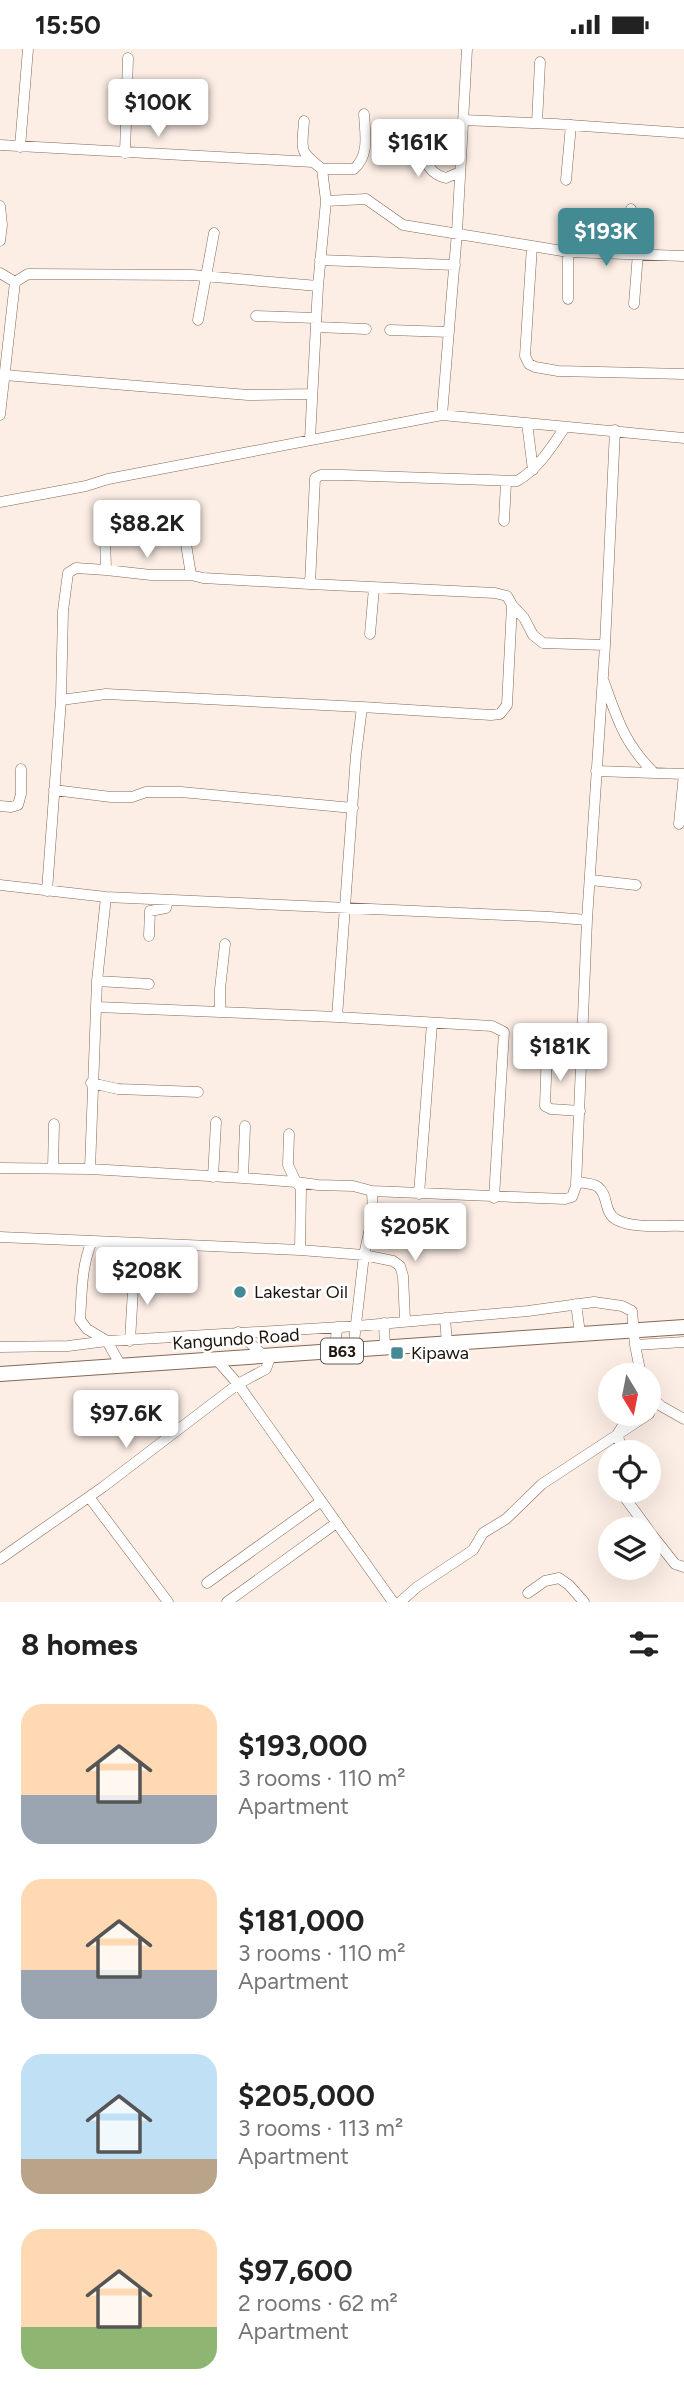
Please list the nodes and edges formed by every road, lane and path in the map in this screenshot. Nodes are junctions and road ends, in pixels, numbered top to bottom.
1 (28, 49) edge
2 (467, 49) edge
3 (128, 58) dead end
4 (540, 62) dead end
5 (364, 114) dead end
6 (463, 120) junction
7 (304, 121) dead end
8 (537, 123) junction
9 (571, 125) junction
10 (425, 129) dead end
11 (684, 133) edge
12 (0, 145) edge
13 (20, 147) junction
14 (125, 153) junction
15 (318, 165) junction
16 (460, 172) junction
17 (566, 180) dead end
18 (326, 201) junction
19 (0, 206) edge
20 (631, 209) dead end
21 (214, 233) dead end
22 (457, 233) junction
23 (0, 241) edge
24 (532, 246) junction
25 (568, 252) junction
26 (634, 253) junction
27 (684, 256) edge
28 (320, 260) junction
29 (455, 265) junction
30 (0, 273) edge
31 (204, 276) junction
32 (15, 282) junction
33 (318, 286) junction
34 (568, 299) dead end
35 (634, 304) dead end
36 (256, 316) dead end
37 (198, 320) dead end
38 (316, 323) junction
39 (366, 329) dead end
40 (390, 330) dead end
41 (449, 332) junction
42 (4, 375) junction
43 (684, 375) edge
44 (312, 394) junction
45 (0, 415) edge
46 (442, 415) junction
47 (527, 423) junction
48 (565, 427) junction
49 (615, 430) junction
50 (684, 438) edge
51 (310, 439) junction
52 (533, 470) junction
53 (506, 482) junction
54 (0, 502) edge
55 (504, 521) dead end
56 (127, 536) dead end
57 (186, 544) dead end
58 (106, 570) junction
59 (191, 575) junction
60 (310, 584) junction
61 (374, 588) junction
62 (512, 605) junction
63 (370, 634) dead end
64 (605, 645) junction
65 (603, 677) junction
66 (61, 701) junction
67 (362, 707) junction
68 (20, 769) dead end
69 (596, 771) junction
70 (653, 772) junction
71 (684, 774) edge
72 (54, 790) junction
73 (0, 806) edge
74 (353, 808) junction
75 (679, 824) dead end
76 (591, 880) junction
77 (0, 885) edge
78 (636, 885) dead end
79 (47, 891) junction
80 (106, 897) junction
81 (168, 900) junction
82 (345, 908) junction
83 (587, 921) junction
84 (149, 936) dead end
85 (225, 944) dead end
86 (97, 981) junction
87 (149, 984) dead end
88 (97, 1007) junction
89 (220, 1012) junction
90 (337, 1017) junction
91 (432, 1023) junction
92 (547, 1049) dead end
93 (92, 1083) junction
94 (198, 1092) dead end
95 (580, 1111) junction
96 (216, 1122) dead end
97 (54, 1124) dead end
98 (245, 1126) dead end
99 (289, 1134) dead end
100 (0, 1168) edge
101 (52, 1168) junction
102 (90, 1170) junction
103 (213, 1177) junction
104 (243, 1178) junction
105 (296, 1182) junction
106 (576, 1182) junction
107 (372, 1191) junction
108 (419, 1194) junction
109 (494, 1198) junction
110 (684, 1226) edge
111 (0, 1237) edge
112 (92, 1241) junction
113 (300, 1250) junction
114 (364, 1255) junction
115 (134, 1272) dead end
116 (576, 1304) junction
117 (445, 1318) junction
118 (405, 1320) junction
119 (384, 1323) junction
120 (357, 1326) junction
121 (337, 1327) junction
122 (684, 1327) edge
123 (238, 1332) junction
124 (580, 1333) junction
125 (634, 1337) junction
126 (107, 1341) junction
127 (130, 1341) junction
128 (684, 1342) edge
129 (447, 1343) junction
130 (0, 1347) edge
131 (385, 1348) junction
132 (354, 1350) junction
133 (335, 1351) junction
134 (267, 1355) junction
135 (216, 1359) junction
136 (639, 1363) edge
137 (121, 1366) junction
138 (0, 1374) edge
139 (238, 1384) junction
140 (662, 1407) edge
141 (684, 1419) edge
142 (623, 1426) edge
143 (631, 1426) edge
144 (617, 1435) junction
145 (619, 1440) edge
146 (89, 1497) junction
147 (320, 1502) junction
148 (335, 1524) junction
149 (661, 1546) edge
150 (0, 1559) edge
151 (684, 1567) edge
152 (208, 1583) dead end
153 (528, 1593) dead end
154 (169, 1602) edge
155 (226, 1602) edge
156 (393, 1602) edge
157 (400, 1602) edge
158 (584, 1602) edge

1 - 13 street
2 - 6 street
3 - 14 street
4 - 8 street
5 - 15 street
6 - 8 street
6 - 16 street
7 - 15 street
8 - 9 street
9 - 11 street
9 - 17 street
10 - 16 street
12 - 13 street
13 - 14 street
14 - 15 street
15 - 18 street
16 - 22 street
18 - 22 street
18 - 28 street
19 - 23 street
20 - 26 street
21 - 31 street
22 - 24 street
22 - 29 street
24 - 25 street
24 - 43 street
25 - 26 street
25 - 34 street
26 - 27 street
26 - 35 street
28 - 29 street
28 - 33 street
29 - 41 street
30 - 32 street
31 - 32 street
31 - 33 street
31 - 37 street
32 - 42 street
33 - 38 street
36 - 38 street
38 - 39 street
38 - 44 street
40 - 41 street
41 - 46 street
42 - 44 street
42 - 45 street
44 - 51 street
46 - 47 street
46 - 51 street
47 - 48 street
47 - 52 street
48 - 49 street
48 - 52 street
49 - 50 street
49 - 64 street
51 - 54 street
52 - 53 street
53 - 55 street
53 - 60 street
56 - 58 street
57 - 59 street
58 - 59 street
58 - 66 street
59 - 60 street
60 - 61 street
61 - 62 street
61 - 63 street
62 - 64 street
62 - 67 street
64 - 65 street
65 - 69 street
65 - 70 street
66 - 67 street
66 - 72 street
67 - 74 street
68 - 73 street
69 - 70 street
69 - 76 street
70 - 71 street
71 - 75 street
72 - 74 street
72 - 79 street
74 - 82 street
76 - 78 street
76 - 83 street
77 - 79 street
79 - 80 street
80 - 81 street
80 - 86 street
81 - 82 street
81 - 84 street
82 - 83 street
82 - 90 street
83 - 95 street
85 - 89 street
86 - 87 street
86 - 88 street
88 - 89 street
88 - 93 street
89 - 90 street
90 - 91 street
91 - 108 street
91 - 109 street
92 - 95 street
93 - 94 street
93 - 102 street
95 - 106 street
96 - 103 street
97 - 101 street
98 - 104 street
99 - 105 street
100 - 101 street
101 - 102 street
102 - 103 street
103 - 104 street
104 - 105 street
105 - 107 street
105 - 113 street
106 - 109 street
106 - 110 street
107 - 108 street
107 - 114 street
108 - 109 street
111 - 112 street
112 - 113 street
112 - 126 street
113 - 114 street
114 - 118 street
114 - 120 street
115 - 127 street
116 - 117 street
116 - 124 street
116 - 125 street
117 - 118 street
117 - 129 street
118 - 119 street
119 - 120 street
119 - 131 street
120 - 121 street
120 - 132 street
121 - 123 street
121 - 133 street
122 - 125 highway, Kangundo Road / B63
123 - 127 street
123 - 134 street
124 - 125 highway, Kangundo Road / B63
124 - 129 highway, Kangundo Road / B63
125 - 128 street
125 - 136 street
126 - 127 street
126 - 130 street
126 - 137 street
129 - 131 highway, Kangundo Road / B63
131 - 132 highway, Kangundo Road / B63
132 - 133 highway, Kangundo Road / B63
133 - 134 highway, Kangundo Road / B63
134 - 135 highway, Kangundo Road / B63
134 - 139 street
135 - 137 highway, Kangundo Road / B63
135 - 139 street
137 - 138 highway, Kangundo Road / B63
139 - 146 street
139 - 147 street
140 - 141 street
142 - 144 street
143 - 144 street
144 - 145 street
144 - 157 street
146 - 150 street
146 - 154 street
147 - 148 street
147 - 152 street
148 - 155 street
148 - 156 street
149 - 151 street
153 - 158 street

